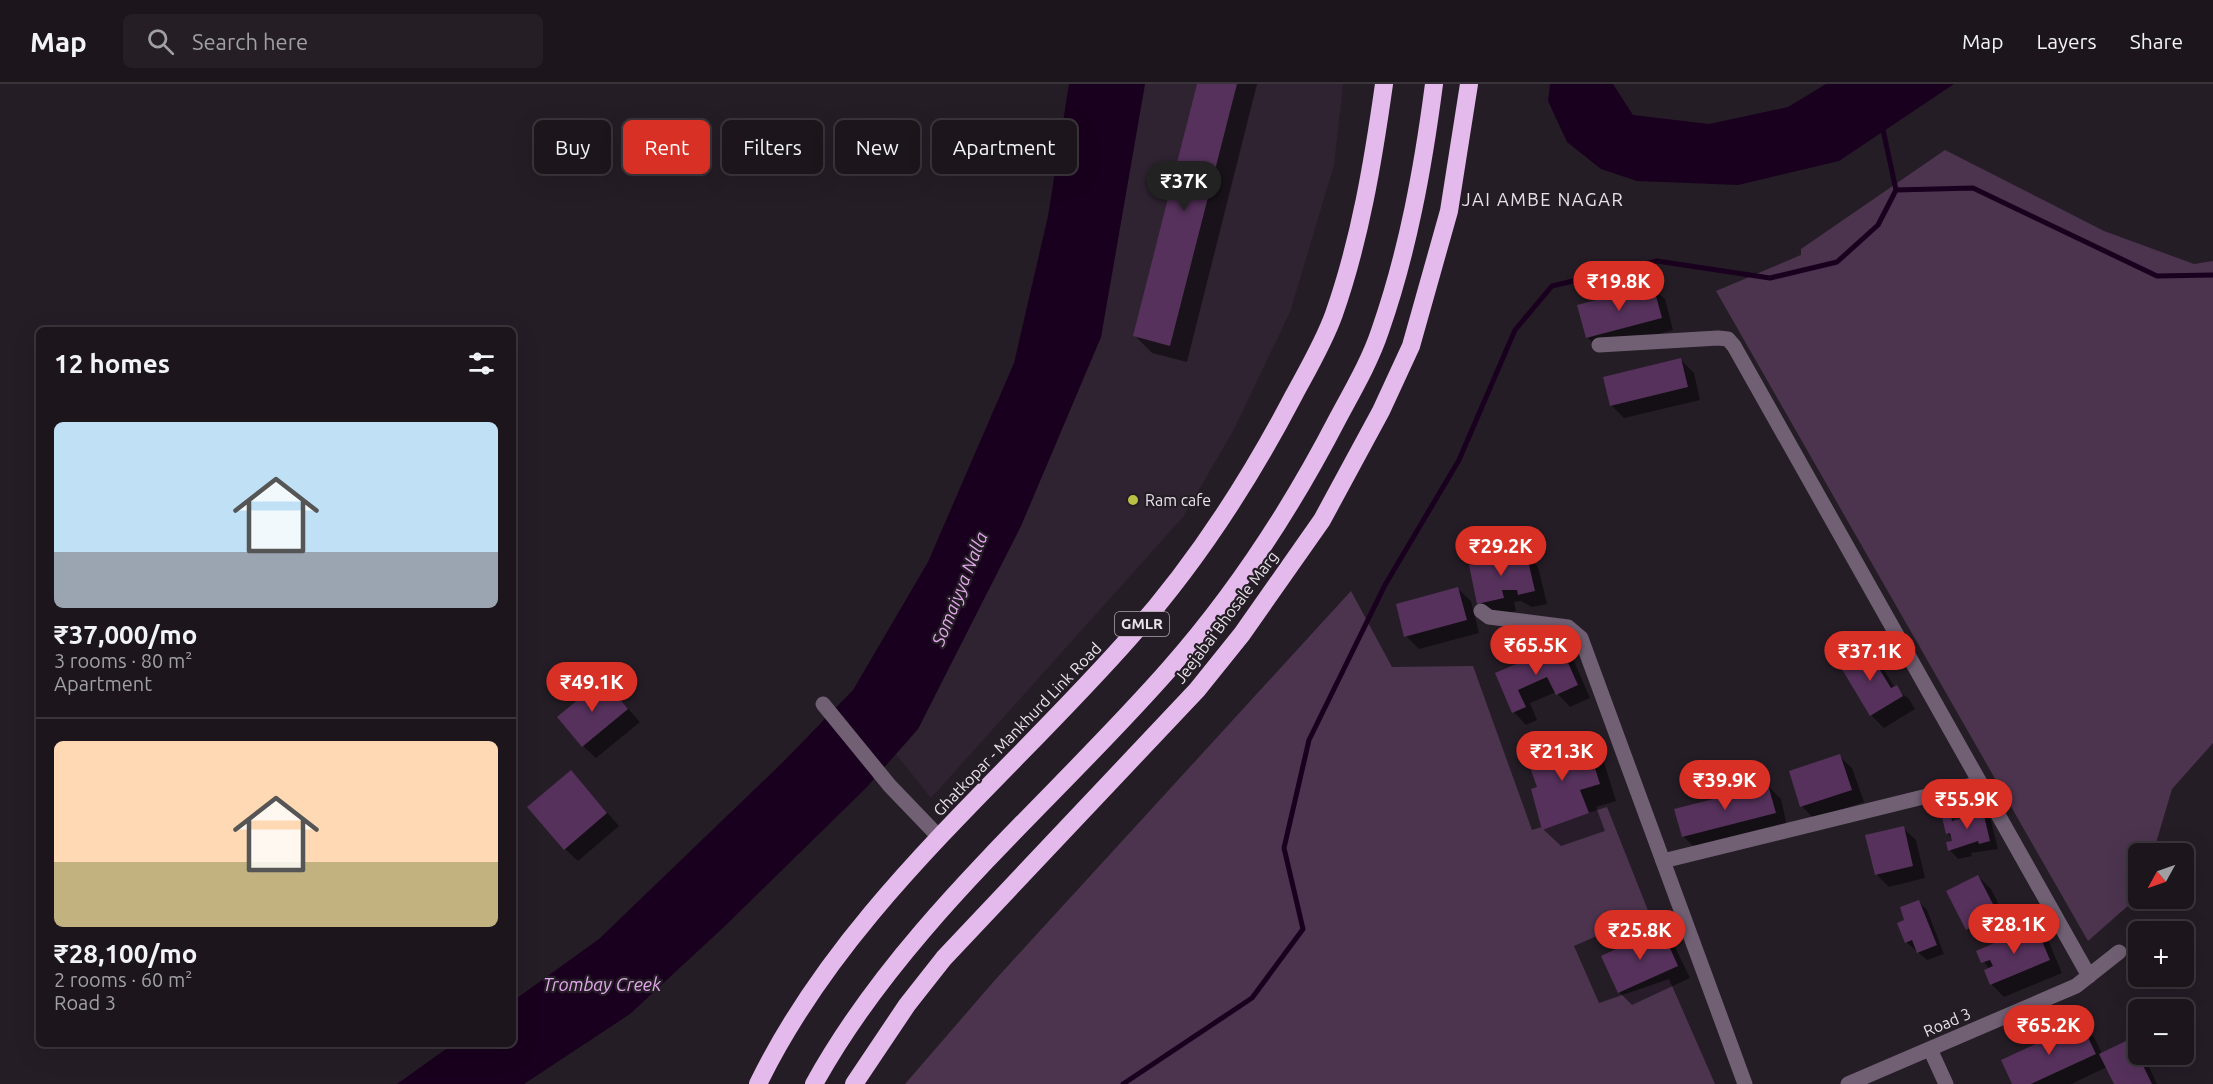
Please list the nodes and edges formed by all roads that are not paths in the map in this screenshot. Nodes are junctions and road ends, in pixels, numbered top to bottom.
1 (1384, 84) edge
2 (1434, 84) edge
3 (1469, 84) edge
4 (1599, 345) dead end
5 (1481, 610) dead end
6 (826, 707) dead end
7 (1980, 783) junction
8 (940, 838) junction
9 (1663, 861) junction
10 (2119, 952) dead end
11 (2089, 976) junction
12 (1930, 1049) junction
13 (758, 1084) edge
14 (814, 1084) edge
15 (854, 1084) edge
16 (1745, 1084) edge
17 (1848, 1084) edge
18 (1946, 1084) edge

1 - 8 highway, Ghatkopar - Mankhurd Link Road / GMLR
2 - 14 highway
3 - 15 highway, Jeejabai Bhosale Marg
4 - 7 street
5 - 9 street
6 - 8 street
7 - 9 street
7 - 11 street
8 - 13 highway, Ghatkopar - Mankhurd Link Road / GMLR
9 - 16 street
10 - 11 street, Road 3
11 - 12 street, Road 3
12 - 17 street, Road 3
12 - 18 street

